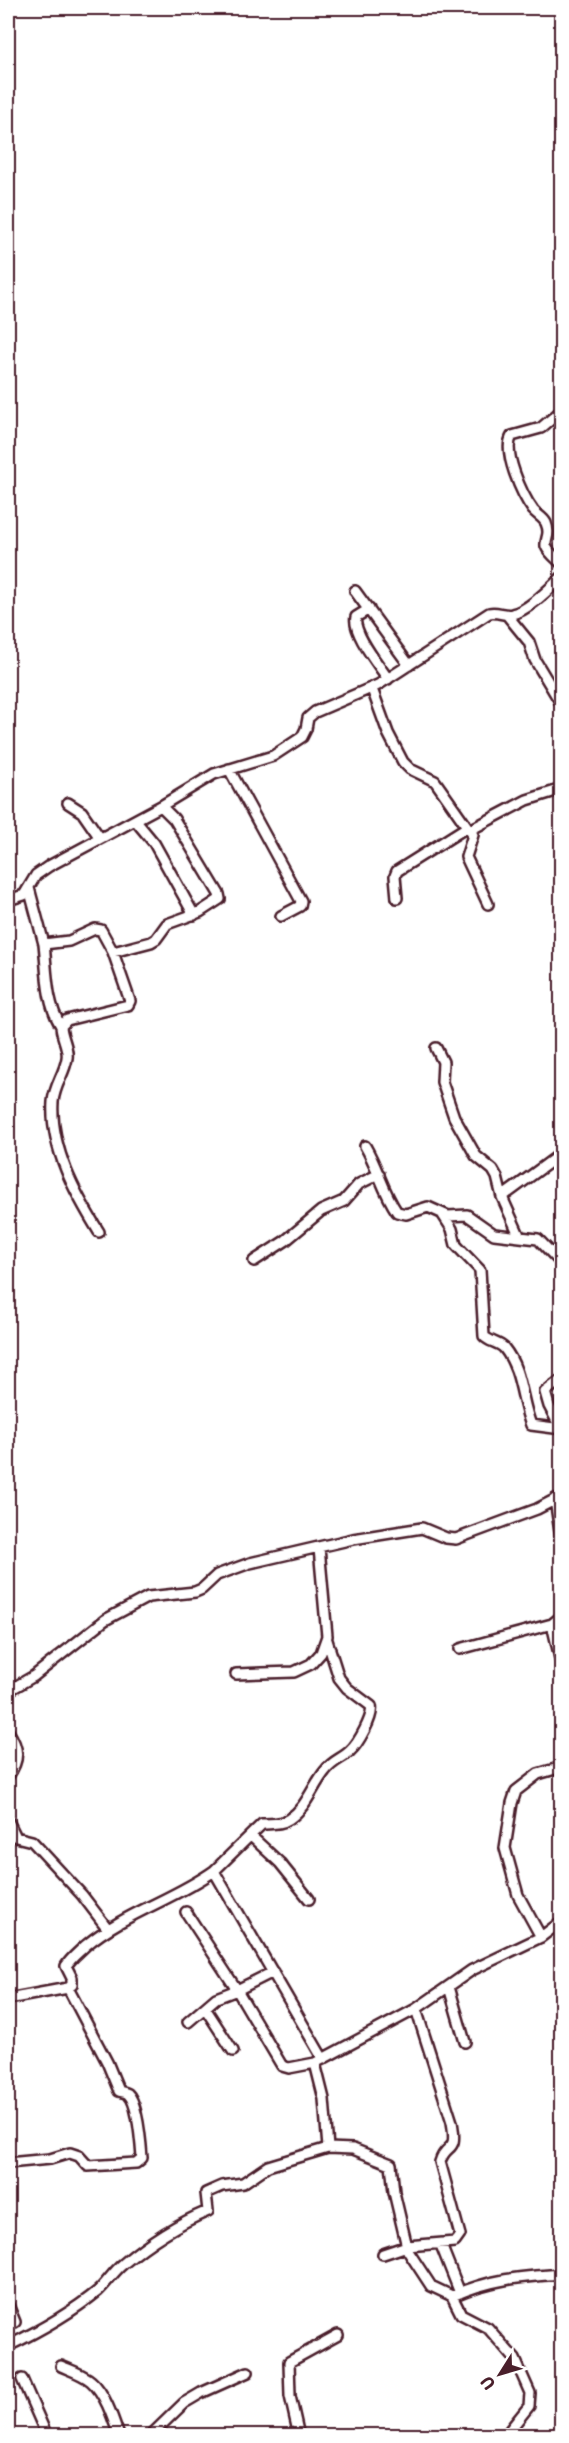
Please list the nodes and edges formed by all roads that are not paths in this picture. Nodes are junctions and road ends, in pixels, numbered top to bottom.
1 (561, 410) edge
2 (561, 564) edge
3 (561, 577) edge
4 (355, 591) dead end
5 (369, 609) junction
6 (507, 615) junction
7 (409, 665) junction
8 (388, 679) junction
9 (561, 679) edge
10 (552, 687) junction
11 (372, 689) junction
12 (561, 705) edge
13 (229, 769) junction
14 (561, 789) edge
15 (68, 803) dead end
16 (161, 806) junction
17 (135, 820) junction
18 (469, 829) junction
19 (100, 838) junction
20 (29, 888) junction
21 (397, 898) dead end
22 (8, 900) edge
23 (488, 904) dead end
24 (194, 915) junction
25 (281, 916) dead end
26 (44, 944) junction
27 (113, 952) junction
28 (61, 1026) junction
29 (436, 1048) dead end
30 (365, 1146) dead end
31 (561, 1153) edge
32 (380, 1174) junction
33 (502, 1197) junction
34 (444, 1215) junction
35 (99, 1232) dead end
36 (520, 1236) junction
37 (254, 1261) dead end
38 (561, 1264) edge
39 (561, 1379) edge
40 (561, 1429) edge
41 (558, 1498) edge
42 (561, 1545) edge
43 (319, 1548) junction
44 (561, 1616) edge
45 (552, 1624) junction
46 (327, 1640) junction
47 (460, 1648) dead end
48 (561, 1667) edge
49 (236, 1674) dead end
50 (8, 1691) edge
51 (8, 1731) edge
52 (561, 1767) edge
53 (8, 1776) edge
54 (8, 1821) edge
55 (252, 1836) junction
56 (214, 1871) junction
57 (309, 1899) dead end
58 (186, 1912) dead end
59 (561, 1921) edge
60 (108, 1929) junction
61 (541, 1937) junction
62 (273, 1972) junction
63 (449, 1987) junction
64 (68, 1988) junction
65 (237, 1990) junction
66 (8, 1999) edge
67 (205, 2008) junction
68 (416, 2009) junction
69 (188, 2022) dead end
70 (465, 2042) dead end
71 (233, 2051) dead end
72 (319, 2061) junction
73 (328, 2148) junction
74 (8, 2163) edge
75 (441, 2245) junction
76 (407, 2246) junction
77 (383, 2254) dead end
78 (561, 2274) edge
79 (456, 2294) junction
80 (8, 2305) edge
81 (15, 2322) dead end
82 (338, 2335) dead end
83 (8, 2346) edge
84 (61, 2366) dead end
85 (248, 2372) dead end
86 (22, 2379) dead end
87 (46, 2436) edge
88 (119, 2436) edge
89 (150, 2436) edge
90 (299, 2436) edge
91 (505, 2436) edge

1 - 2 street
3 - 6 street
4 - 5 street
5 - 7 street
5 - 8 street
6 - 7 street
6 - 10 street
7 - 8 street
8 - 11 street
9 - 10 street
10 - 12 street
11 - 13 street
11 - 18 street
13 - 16 street
13 - 25 street
14 - 18 street
15 - 19 street
16 - 17 street
16 - 24 street
17 - 19 street
17 - 24 street
18 - 21 street
18 - 23 street
19 - 20 street
20 - 22 street
20 - 26 street
24 - 27 street
26 - 27 street
26 - 28 street
27 - 28 street
28 - 35 street
29 - 33 street
30 - 32 street
31 - 33 street
32 - 34 street
32 - 37 street
33 - 36 street
34 - 36 street
34 - 40 street
36 - 38 street
39 - 40 street
41 - 42 street
41 - 43 street
43 - 46 street
43 - 50 street
44 - 45 street
45 - 47 street
45 - 48 street
46 - 49 street
46 - 55 street
51 - 53 street
52 - 61 street
54 - 60 street
55 - 56 street
55 - 57 street
56 - 60 street
56 - 62 street
58 - 65 street
59 - 61 street
60 - 64 street
61 - 63 street
62 - 65 street
62 - 72 street
63 - 68 street
63 - 70 street
64 - 66 street
64 - 74 street
65 - 67 street
65 - 72 street
67 - 69 street
67 - 71 street
68 - 72 street
68 - 75 street
72 - 73 street
73 - 76 street
73 - 83 street
75 - 76 street
75 - 79 street
76 - 77 street
76 - 79 street
78 - 79 street
79 - 91 street
80 - 81 street
82 - 90 street
84 - 88 street
85 - 89 street
86 - 87 street

